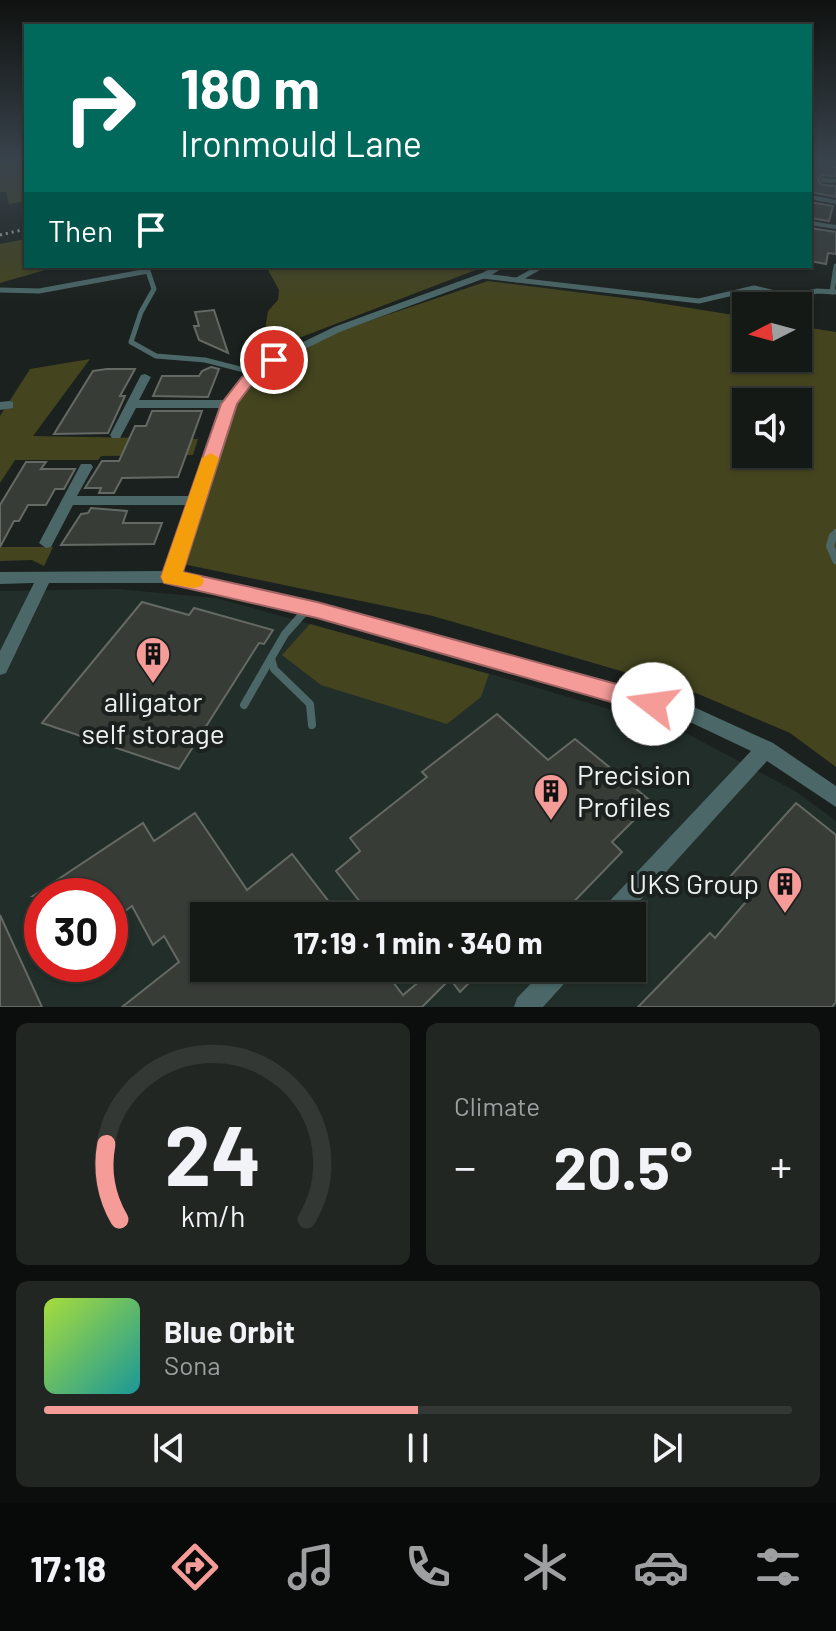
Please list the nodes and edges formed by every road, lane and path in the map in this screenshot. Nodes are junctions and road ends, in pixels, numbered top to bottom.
1 (812, 223) edge
2 (836, 227) edge
3 (836, 266) edge
4 (148, 268) edge
5 (498, 268) edge
6 (538, 268) edge
7 (145, 270) junction
8 (483, 276) junction
9 (517, 280) junction
10 (0, 290) edge
11 (834, 292) edge
12 (256, 373) junction
13 (145, 377) dead end
14 (132, 404) junction
15 (229, 404) junction
16 (116, 435) dead end
17 (86, 467) dead end
18 (197, 500) junction
19 (69, 501) junction
20 (836, 532) edge
21 (46, 543) dead end
22 (836, 560) edge
23 (171, 577) junction
24 (0, 578) edge
25 (44, 578) junction
26 (308, 608) junction
27 (271, 658) junction
28 (0, 668) edge
29 (244, 705) dead end
30 (312, 725) dead end
31 (766, 749) junction
32 (836, 798) edge
33 (624, 902) edge
34 (550, 982) edge
35 (526, 1007) edge

1 - 2 lane
3 - 11 lane
4 - 7 lane
5 - 8 street
6 - 9 lane
7 - 10 lane
7 - 12 lane
8 - 9 lane
8 - 12 street
9 - 11 lane
12 - 15 street
13 - 14 street
14 - 15 street
14 - 16 street
15 - 18 street
17 - 19 street
18 - 19 street
18 - 23 street
19 - 21 street
20 - 22 lane
23 - 25 street
23 - 26 street
24 - 25 street
25 - 28 street
26 - 27 lane
26 - 31 street
27 - 29 lane
27 - 30 lane
31 - 32 street
31 - 33 street
34 - 35 street

